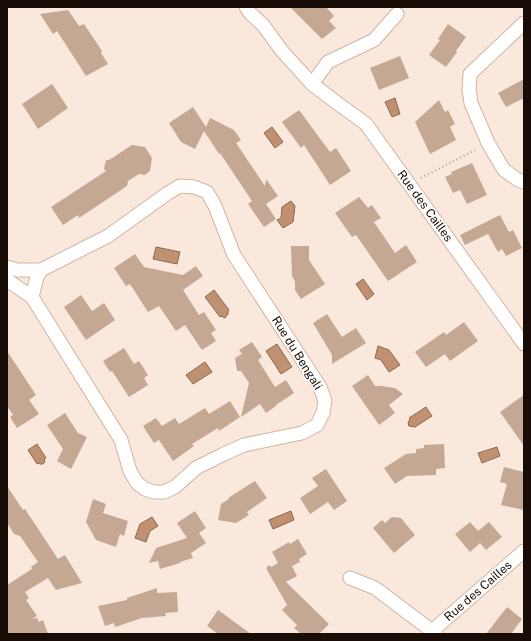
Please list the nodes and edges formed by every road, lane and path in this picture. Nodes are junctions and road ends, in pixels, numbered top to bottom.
1 (246, 7) edge
2 (257, 7) edge
3 (397, 14) dead end
4 (524, 23) edge
5 (263, 24) junction
6 (312, 84) junction
7 (488, 143) junction
8 (524, 182) edge
9 (409, 184) junction
10 (7, 267) edge
11 (41, 270) junction
12 (7, 280) edge
13 (32, 297) junction
14 (524, 344) edge
15 (524, 551) edge
16 (350, 578) dead end
17 (434, 632) edge

1 - 5 street, Rue des Cailles
2 - 5 street, Rue des Cailles
3 - 6 street
4 - 7 street
5 - 6 street, Rue des Cailles
6 - 9 street, Rue des Cailles
7 - 8 street
7 - 9 path
9 - 14 street, Rue des Cailles
10 - 11 street, Rue du Bengali
11 - 13 street
11 - 13 street, Rue du Bengali
12 - 13 street, Rue du Bengali
15 - 17 street, Rue des Cailles
16 - 17 street, Rue des Cailles

